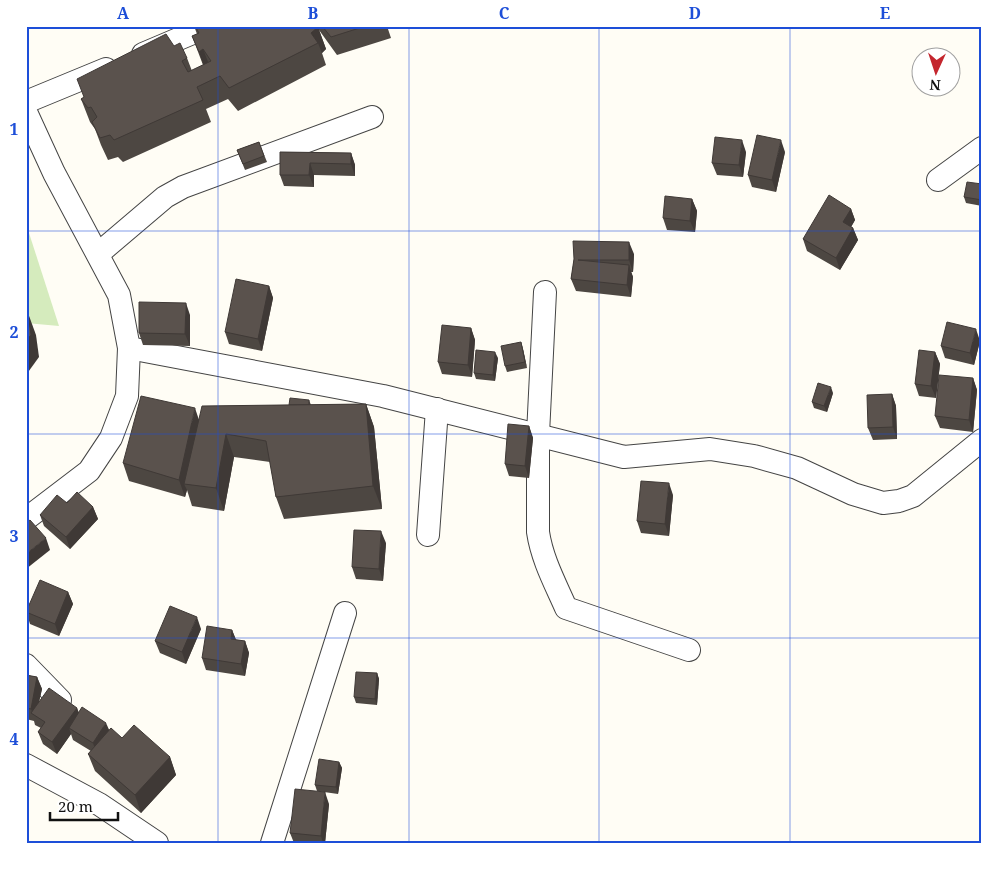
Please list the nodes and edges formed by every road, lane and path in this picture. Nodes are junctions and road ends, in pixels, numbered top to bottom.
1 (209, 26) edge
2 (26, 102) edge
3 (26, 112) edge
4 (372, 117) dead end
5 (982, 148) edge
6 (938, 180) dead end
7 (98, 254) junction
8 (545, 292) dead end
9 (129, 348) junction
10 (437, 409) junction
11 (538, 434) junction
12 (982, 440) edge
13 (26, 519) edge
14 (428, 535) dead end
15 (345, 613) dead end
16 (689, 650) dead end
17 (26, 665) edge
18 (60, 700) edge
19 (26, 765) edge
20 (156, 843) edge
21 (272, 843) edge

1 - 2 street
3 - 7 street
4 - 7 street
5 - 6 street
7 - 9 street
8 - 11 street
9 - 10 street
9 - 13 street
10 - 11 street
10 - 14 street
11 - 12 street
11 - 16 street
15 - 21 street
17 - 18 street
19 - 20 street

